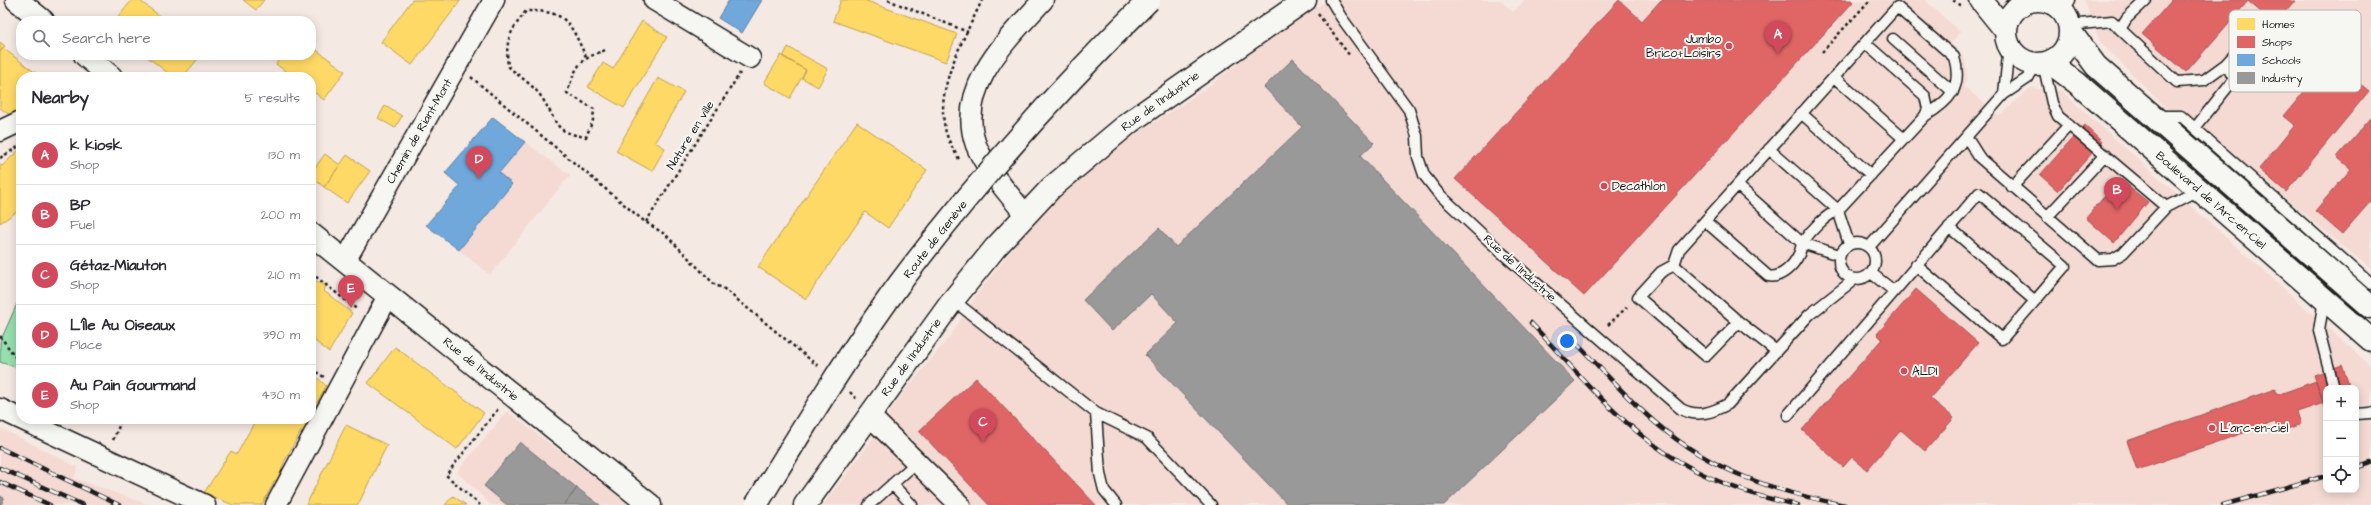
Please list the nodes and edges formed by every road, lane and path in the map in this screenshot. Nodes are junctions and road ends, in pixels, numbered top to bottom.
1 (17, 0) edge
2 (494, 0) edge
3 (654, 0) edge
4 (888, 0) edge
5 (1043, 0) edge
6 (1149, 0) edge
7 (1305, 0) edge
8 (1331, 0) edge
9 (1870, 0) edge
10 (1980, 0) edge
11 (2037, 0) edge
12 (2042, 0) edge
13 (2146, 0) edge
14 (37, 16) edge
15 (2068, 17) edge
16 (2120, 29) junction
17 (968, 32) dead end
18 (2008, 38) junction
19 (1893, 39) dead end
20 (1865, 43) junction
21 (608, 49) dead end
22 (1822, 52) dead end
23 (586, 56) junction
24 (750, 58) joint
25 (90, 60) edge
26 (2229, 61) edge
27 (2042, 63) junction
28 (2226, 64) junction
29 (457, 66) junction
30 (2229, 70) edge
31 (101, 72) edge
32 (1834, 77) junction
33 (2229, 85) edge
34 (1953, 92) junction
35 (2004, 94) junction
36 (1801, 114) junction
37 (1925, 116) junction
38 (2151, 116) junction
39 (16, 123) edge
40 (2069, 125) junction
41 (2195, 128) junction
42 (0, 131) edge
43 (1967, 138) junction
44 (1904, 139) junction
45 (16, 148) edge
46 (1769, 149) junction
47 (2105, 155) junction
48 (0, 158) edge
49 (1872, 175) junction
50 (1737, 185) junction
51 (2012, 187) junction
52 (2199, 190) junction
53 (2166, 207) junction
54 (1838, 210) junction
55 (1025, 215) junction
56 (2047, 217) junction
57 (1705, 221) junction
58 (646, 222) junction
59 (1949, 227) junction
60 (316, 238) edge
61 (1802, 243) junction
62 (1849, 244) junction
63 (1869, 247) junction
64 (1839, 255) junction
65 (345, 261) junction
66 (1674, 265) junction
67 (1916, 265) junction
68 (1871, 273) junction
69 (316, 277) edge
70 (1855, 279) junction
71 (2371, 284) edge
72 (1894, 291) junction
73 (388, 296) junction
74 (1638, 297) junction
75 (2324, 299) junction
76 (953, 300) junction
77 (2035, 301) junction
78 (2371, 307) edge
79 (1739, 322) junction
80 (374, 323) junction
81 (1602, 324) dead end
82 (0, 336) edge
83 (2371, 340) edge
84 (1775, 350) junction
85 (16, 358) edge
86 (821, 368) dead end
87 (2333, 385) edge
88 (845, 388) dead end
89 (510, 393) junction
90 (0, 409) edge
91 (1096, 413) junction
92 (2371, 413) edge
93 (2359, 414) edge
94 (869, 415) junction
95 (1788, 415) dead end
96 (16, 417) edge
97 (32, 424) edge
98 (120, 424) edge
99 (112, 442) dead end
100 (917, 462) junction
101 (892, 484) junction
102 (205, 505) edge
103 (276, 505) edge
104 (480, 505) edge
105 (650, 505) edge
106 (756, 505) edge
107 (805, 505) edge
108 (869, 505) edge
109 (912, 505) edge
110 (960, 505) edge
111 (1116, 505) edge
112 (1211, 505) edge

1 - 14 main road
2 - 29 street, Chemin de Riant-Mont
3 - 24 street
4 - 17 path
5 - 55 street
6 - 106 main road, Route de Genève, bridge
7 - 55 main road, Rue de l'Industrie
8 - 84 lane, Rue de l'Industrie
9 - 22 path
10 - 18 main road
11 - 12 main road
11 - 18 main road
12 - 15 main road
13 - 16 lane
15 - 16 lane
15 - 27 main road
15 - 38 main road, Boulevard de l'Arc-en-Ciel
16 - 28 lane
18 - 27 main road
18 - 35 lane
19 - 34 lane
20 - 32 lane
20 - 34 lane
20 - 37 lane
21 - 23 path
23 - 23 path
24 - 58 path, Nature en ville
25 - 31 main road
26 - 28 lane
27 - 35 lane
27 - 40 lane
27 - 52 main road, Boulevard de l'Arc-en-Ciel
28 - 30 lane
29 - 58 path
29 - 65 street, Chemin de Riant-Mont
32 - 36 lane
32 - 44 lane
33 - 41 lane
34 - 37 lane
35 - 43 lane
36 - 46 lane
36 - 49 lane
37 - 44 lane
38 - 41 lane
38 - 78 main road, Boulevard de l'Arc-en-Ciel
39 - 42 street
40 - 47 lane
40 - 51 lane
41 - 71 lane
43 - 51 lane
43 - 63 lane
44 - 49 lane
45 - 48 path
46 - 50 lane
46 - 54 lane
47 - 53 lane
47 - 56 lane
49 - 54 lane
50 - 57 lane
50 - 61 lane
51 - 56 lane
52 - 53 lane
52 - 75 main road, Boulevard de l'Arc-en-Ciel
53 - 56 lane
54 - 61 lane
54 - 62 lane
55 - 76 main road, Rue de l'Industrie
57 - 61 lane
57 - 66 lane
58 - 86 path
59 - 67 lane
59 - 77 lane
59 - 77 lane
60 - 65 main road, Rue de l'Industrie
61 - 64 lane
62 - 63 lane
62 - 64 lane
63 - 68 lane
64 - 70 lane
65 - 73 main road, Rue de l'Industrie
66 - 74 lane
66 - 79 lane
67 - 72 lane
67 - 77 lane
68 - 70 lane
68 - 72 lane
69 - 80 path
70 - 84 lane
72 - 95 lane
73 - 80 street
73 - 89 main road, Rue de l'Industrie
74 - 79 lane
74 - 81 path
75 - 83 main road, Boulevard de l'Arc-en-Ciel
75 - 87 lane
76 - 91 lane
76 - 94 main road, Rue de l'Industrie
79 - 84 lane
80 - 103 street
82 - 85 path
88 - 94 path
89 - 104 path
89 - 105 main road, Rue de l'Industrie
90 - 96 street
91 - 111 lane
91 - 112 lane
92 - 93 lane
94 - 100 street
94 - 107 main road, Rue de l'Industrie
97 - 102 street
98 - 99 path
100 - 101 lane
100 - 110 street
101 - 108 lane
101 - 109 lane

